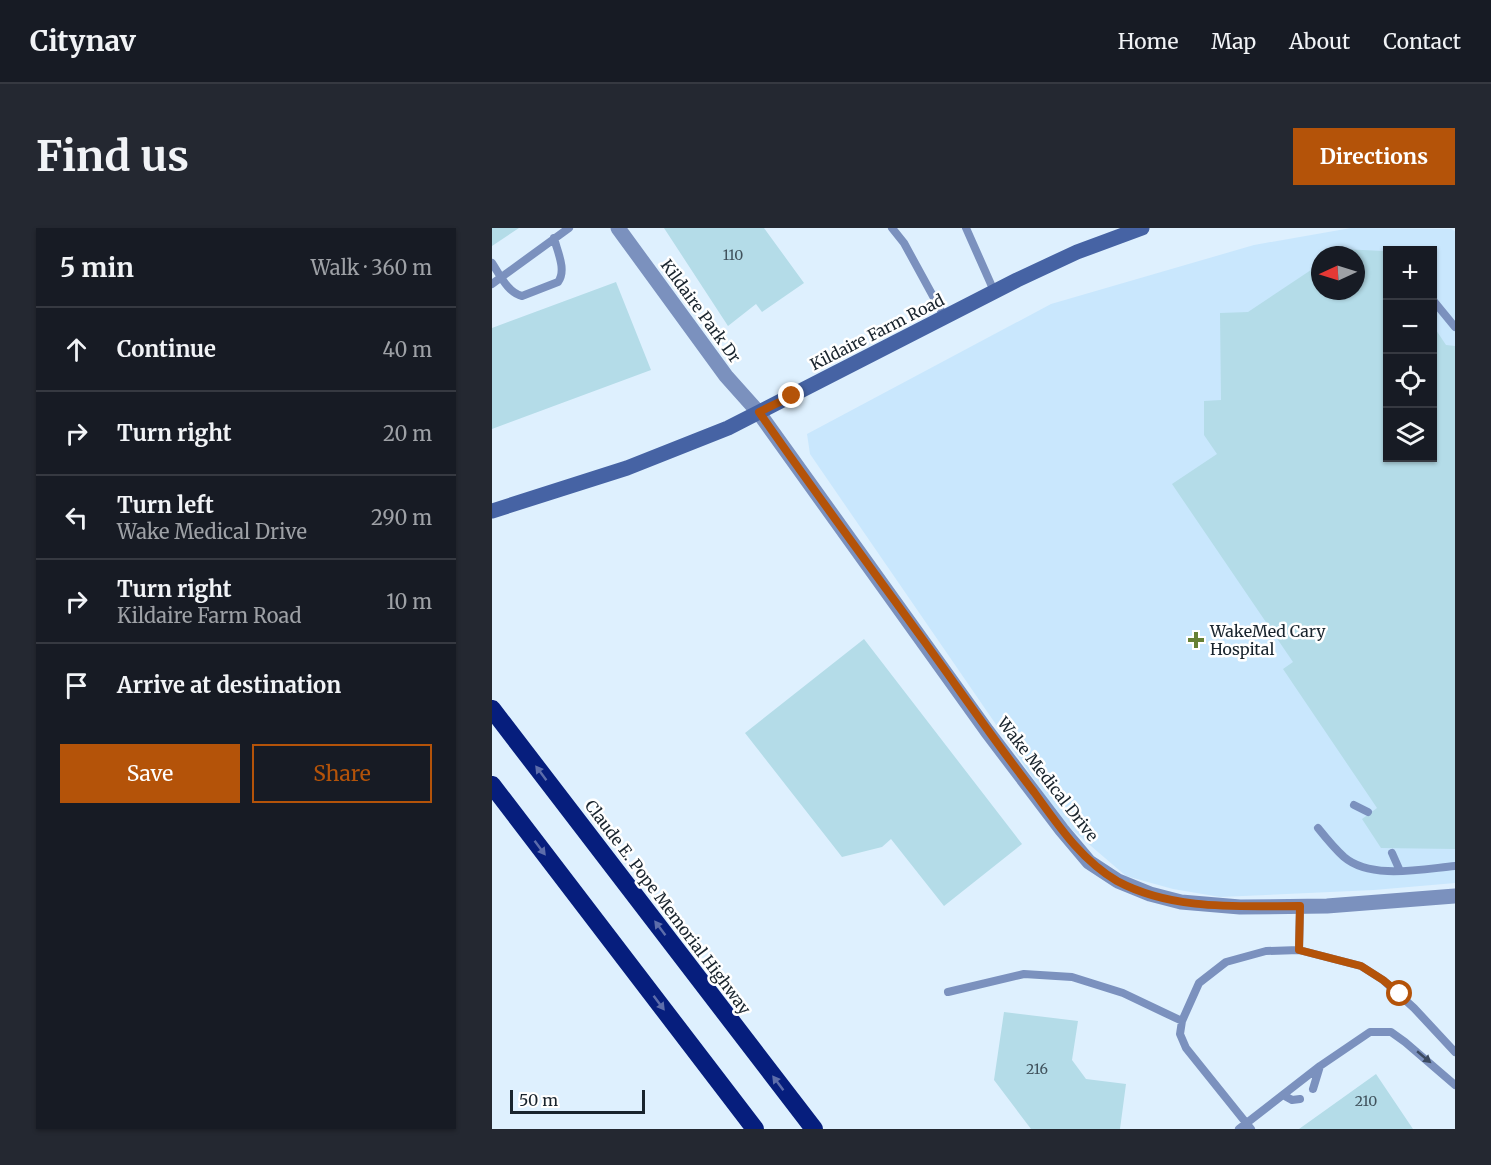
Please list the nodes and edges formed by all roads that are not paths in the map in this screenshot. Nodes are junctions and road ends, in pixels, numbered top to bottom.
1 (568, 228) edge
2 (618, 228) edge
3 (892, 228) edge
4 (966, 228) edge
5 (1142, 228) edge
6 (554, 238) junction
7 (492, 263) edge
8 (501, 277) junction
9 (492, 284) edge
10 (994, 291) junction
11 (1433, 300) edge
12 (945, 318) junction
13 (1455, 327) edge
14 (759, 412) junction
15 (492, 511) edge
16 (492, 709) edge
17 (492, 785) edge
18 (1354, 805) dead end
19 (1368, 812) dead end
20 (1318, 828) dead end
21 (1392, 853) dead end
22 (1455, 866) edge
23 (1400, 871) junction
24 (1455, 896) edge
25 (1300, 906) junction
26 (1299, 950) junction
27 (948, 992) dead end
28 (1182, 1021) junction
29 (1455, 1052) edge
30 (1320, 1066) junction
31 (1455, 1084) edge
32 (1314, 1089) dead end
33 (1283, 1095) junction
34 (1300, 1099) dead end
35 (1249, 1126) edge
36 (755, 1129) edge
37 (814, 1129) edge
38 (1239, 1129) edge

1 - 6 lane
2 - 14 street, Kildaire Park Dr
3 - 12 lane
4 - 10 lane
5 - 10 main road, Kildaire Farm Road
6 - 8 lane
6 - 8 lane
7 - 8 lane
8 - 9 lane
10 - 12 main road, Kildaire Farm Road
11 - 13 lane
12 - 14 main road, Kildaire Farm Road
14 - 15 main road, Kildaire Farm Road
14 - 25 street, Wake Medical Drive
37 -> 16 highway, Claude E. Pope Memorial Highway
17 -> 36 highway
18 - 19 lane
20 - 23 lane
21 - 23 lane
22 - 23 lane
24 - 25 street, Wake Medical Drive
25 - 26 lane
26 - 28 lane
26 - 29 lane
27 - 28 lane
28 - 35 lane
30 -> 31 lane
30 - 32 lane
30 - 33 lane
33 - 34 lane
33 - 35 lane
35 - 38 lane

